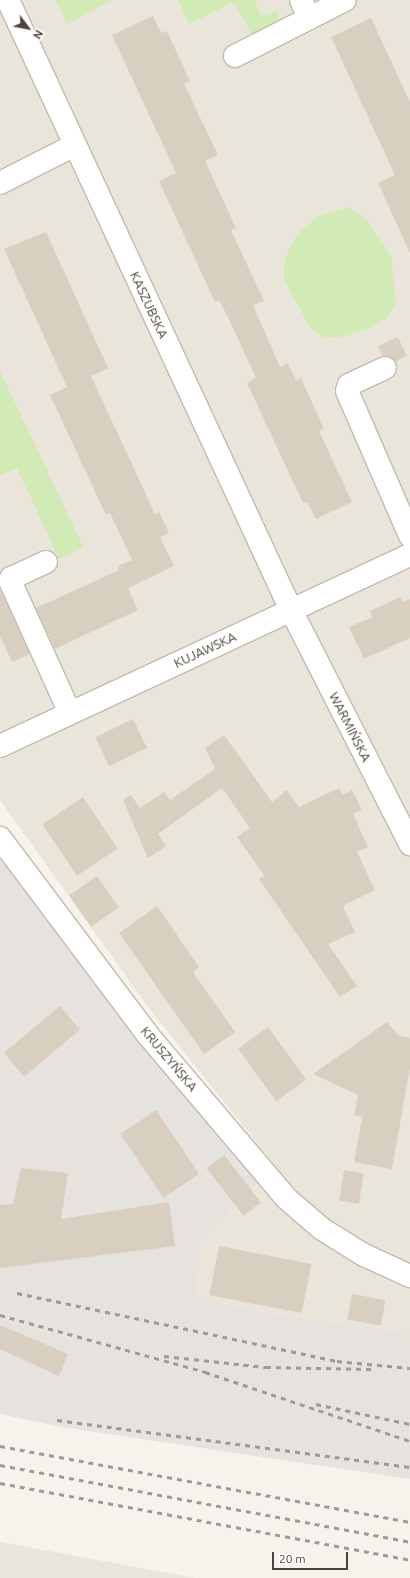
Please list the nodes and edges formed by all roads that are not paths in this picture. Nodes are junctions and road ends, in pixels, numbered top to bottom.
1 (8, 0) edge
2 (346, 0) edge
3 (305, 9) edge
4 (235, 56) dead end
5 (75, 145) junction
6 (0, 182) edge
7 (385, 368) dead end
8 (410, 536) edge
9 (410, 555) edge
10 (46, 562) dead end
11 (291, 610) junction
12 (70, 714) junction
13 (0, 746) edge
14 (0, 838) edge
15 (410, 844) edge
16 (410, 1276) edge

1 - 5 street, KASZUBSKA
2 - 3 street
3 - 4 street
5 - 6 street
5 - 11 street, KASZUBSKA
7 - 8 street
9 - 11 street, KUJAWSKA
10 - 12 street
11 - 12 street, KUJAWSKA
11 - 15 street, WARMIŃSKA
12 - 13 street, KUJAWSKA
14 - 16 street, KRUSZYŃSKA

